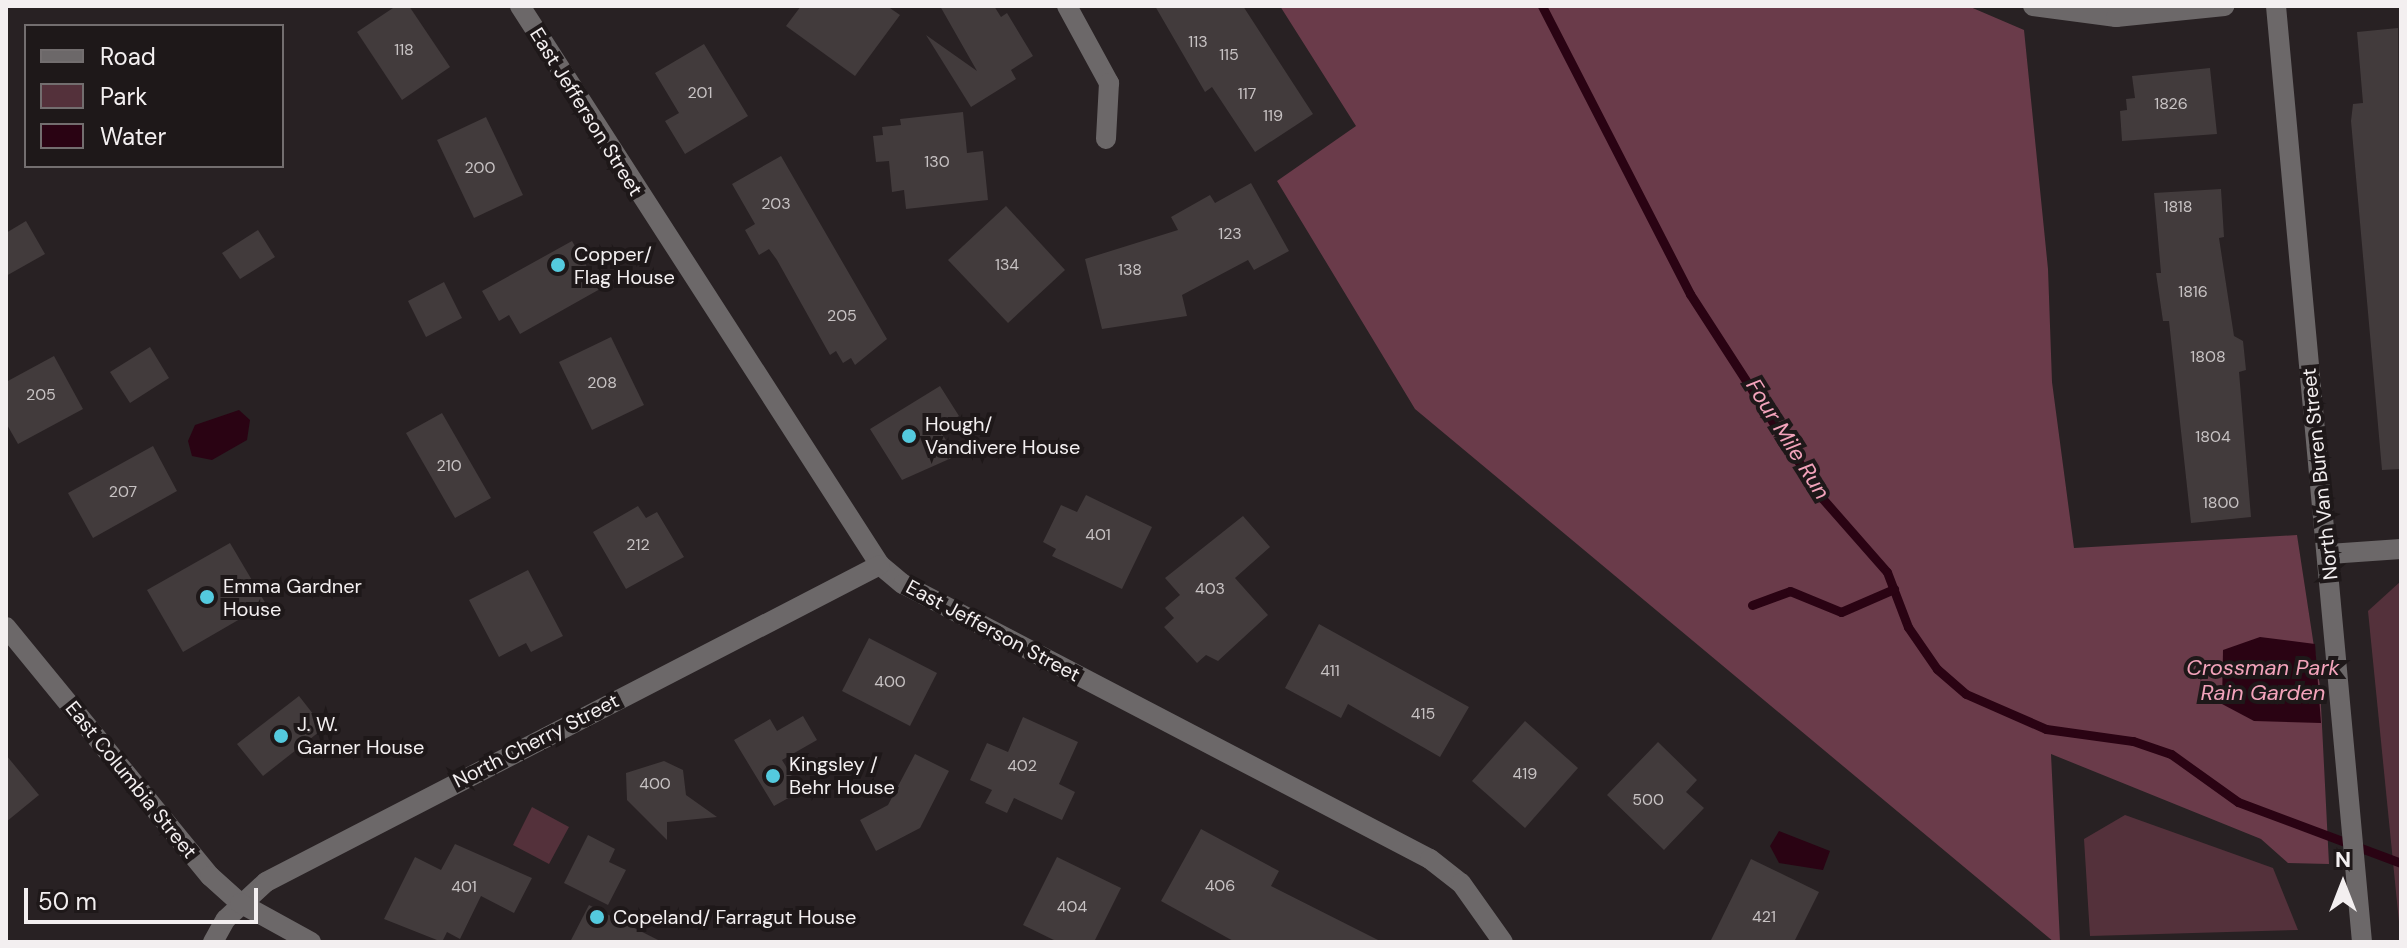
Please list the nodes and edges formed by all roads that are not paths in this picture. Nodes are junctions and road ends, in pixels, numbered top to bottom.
1 (520, 6) edge
2 (1067, 6) edge
3 (2033, 6) edge
4 (2224, 6) edge
5 (2276, 6) edge
6 (1106, 139) dead end
7 (2401, 549) edge
8 (2329, 554) junction
9 (880, 565) junction
10 (6, 627) edge
11 (240, 903) junction
12 (213, 942) edge
13 (311, 942) edge
14 (1503, 942) edge
15 (2362, 942) edge

1 - 9 street, East Jefferson Street
2 - 6 street
3 - 4 street
5 - 8 street, North Van Buren Street
7 - 8 street
8 - 15 street, North Van Buren Street
9 - 11 street, North Cherry Street
9 - 14 street, East Jefferson Street
10 - 11 street, East Columbia Street
11 - 12 street, North Cherry Street
11 - 13 street, East Columbia Street

